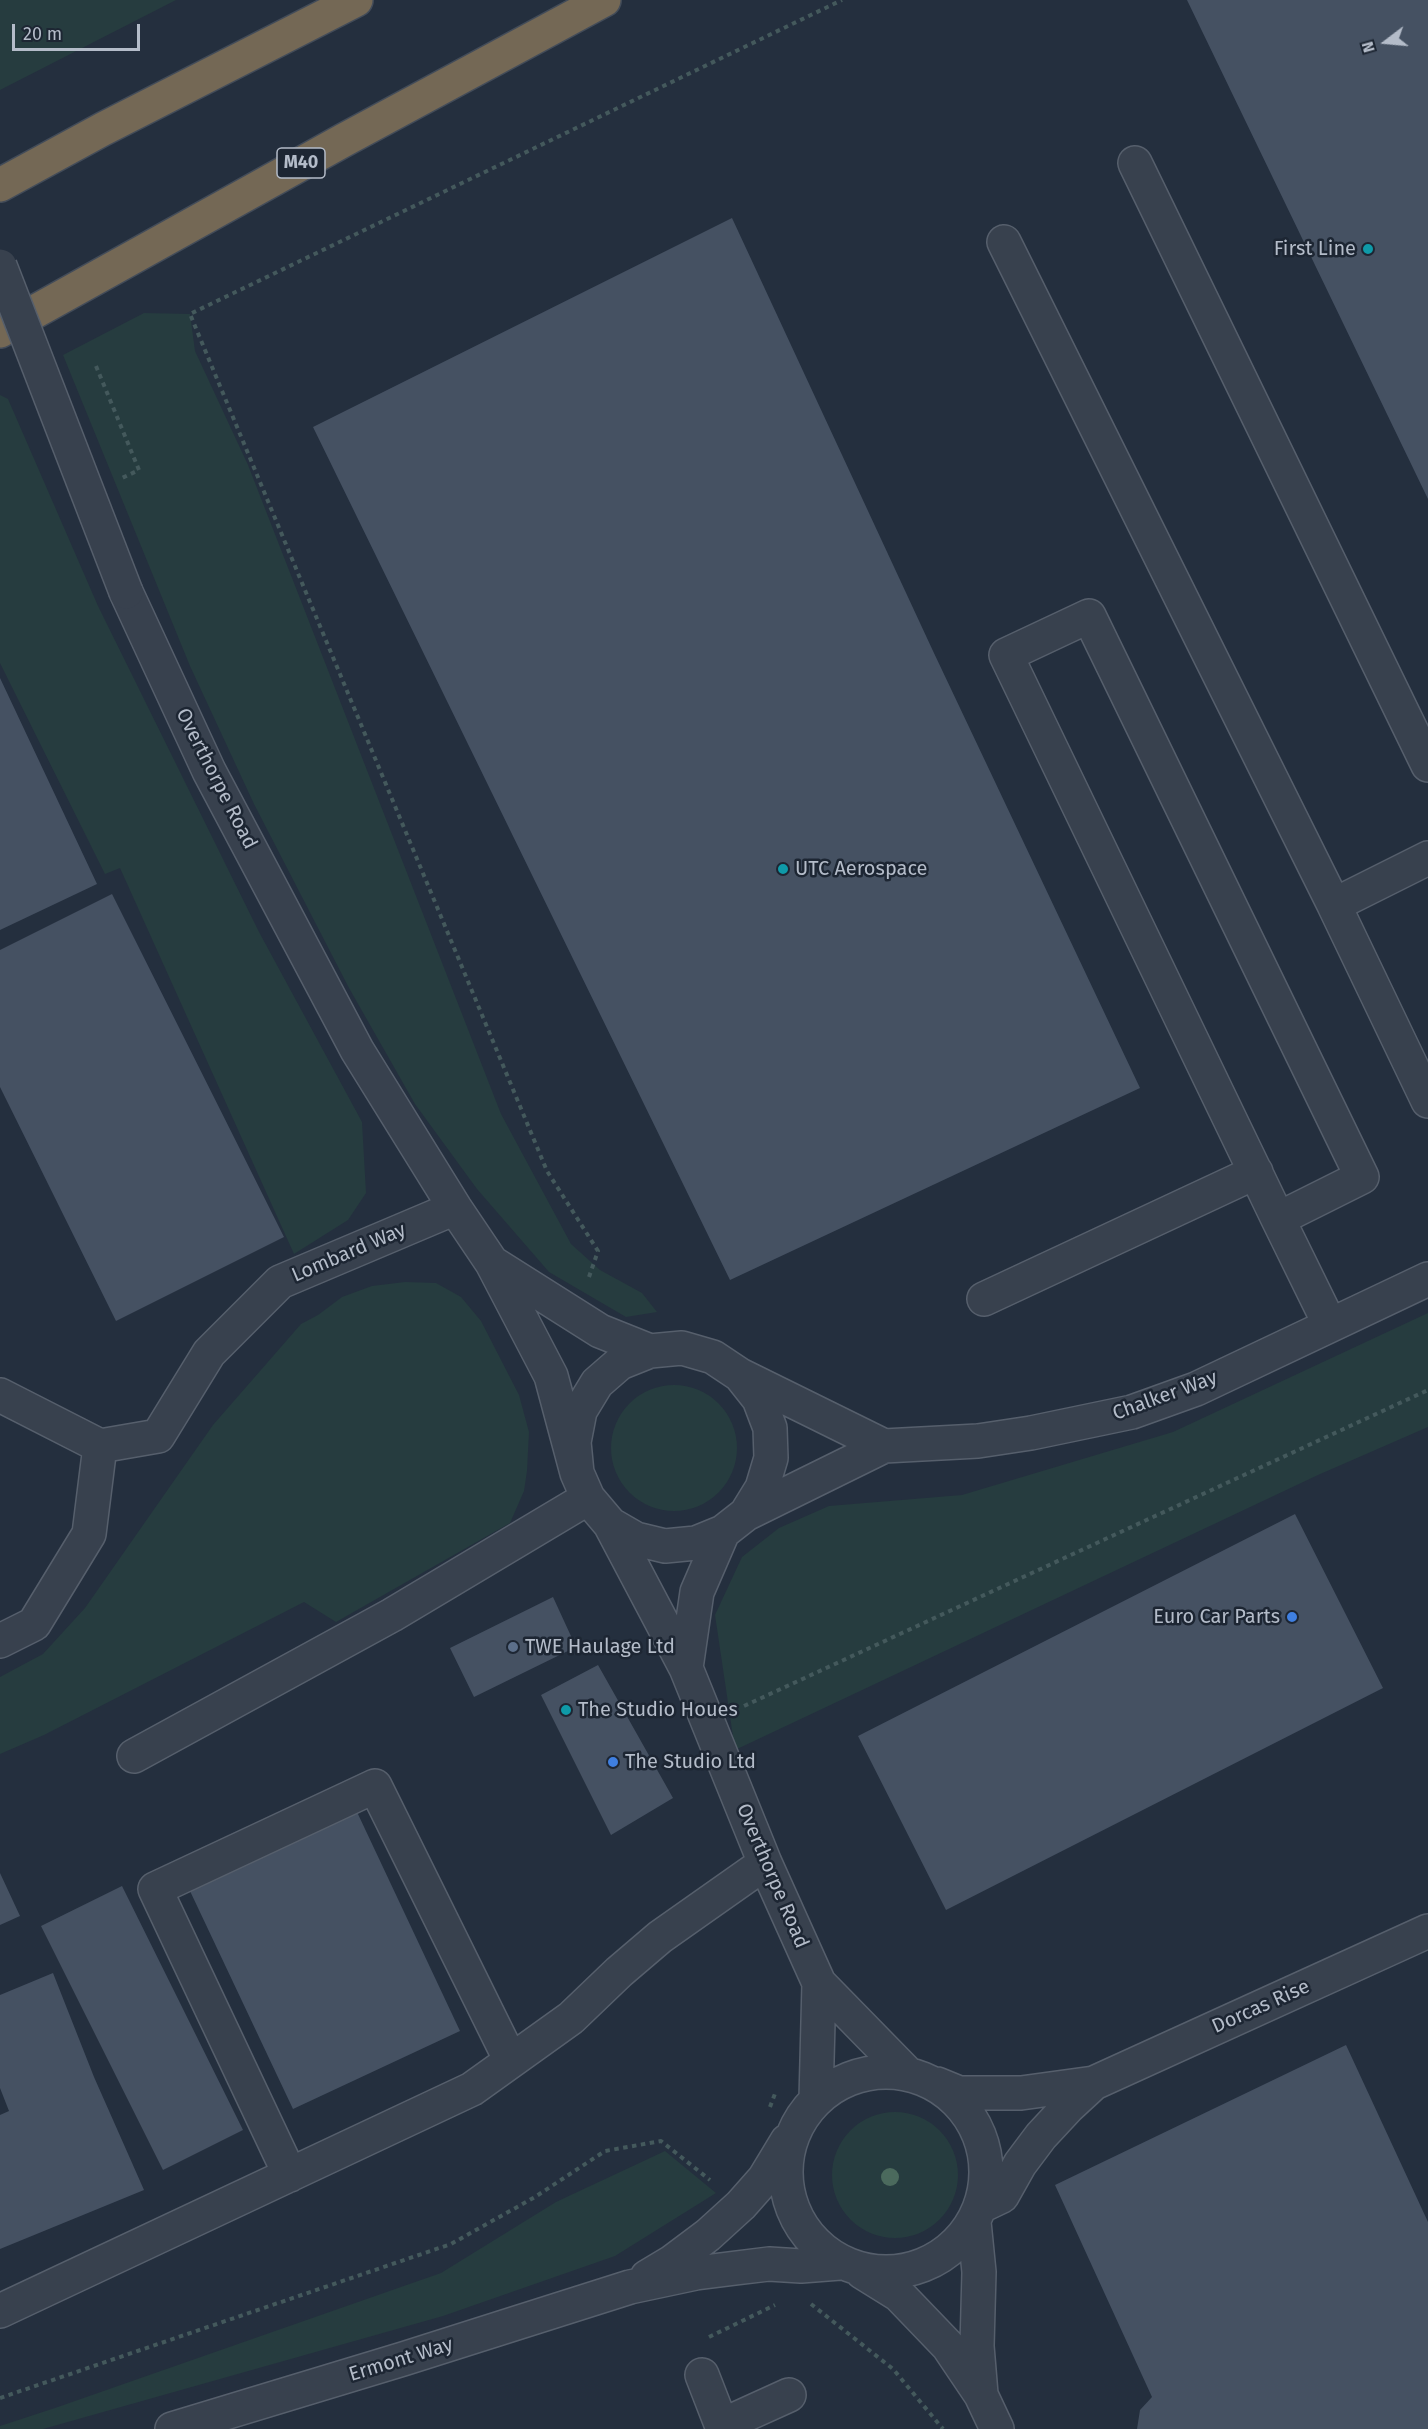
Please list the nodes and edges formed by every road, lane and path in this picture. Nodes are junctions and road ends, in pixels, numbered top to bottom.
1 (356, 0) edge
2 (604, 0) edge
3 (842, 0) edge
4 (1135, 162) dead end
5 (0, 185) edge
6 (1004, 242) dead end
7 (0, 266) edge
8 (0, 331) edge
9 (96, 366) dead end
10 (118, 479) dead end
11 (1428, 765) edge
12 (1428, 858) edge
13 (1334, 905) junction
14 (1428, 1101) edge
15 (1256, 1172) junction
16 (455, 1208) junction
17 (1278, 1219) junction
18 (492, 1263) junction
19 (1428, 1279) edge
20 (984, 1299) dead end
21 (576, 1315) junction
22 (1330, 1325) junction
23 (650, 1351) junction
24 (740, 1375) junction
25 (1428, 1390) edge
26 (0, 1395) edge
27 (100, 1446) junction
28 (884, 1446) junction
29 (583, 1486) junction
30 (735, 1523) junction
31 (610, 1524) junction
32 (0, 1641) edge
33 (686, 1668) junction
34 (708, 1724) junction
35 (134, 1756) dead end
36 (765, 1863) junction
37 (1427, 1935) edge
38 (819, 1983) junction
39 (511, 2061) junction
40 (916, 2076) junction
41 (1094, 2083) junction
42 (778, 2086) dead end
43 (807, 2110) junction
44 (767, 2115) dead end
45 (290, 2175) junction
46 (741, 2205) junction
47 (977, 2214) junction
48 (769, 2264) junction
49 (849, 2266) junction
50 (630, 2287) junction
51 (776, 2304) dead end
52 (0, 2311) edge
53 (702, 2375) joint
54 (789, 2395) dead end
55 (981, 2395) junction
56 (0, 2398) edge
57 (723, 2427) edge
58 (172, 2429) edge
59 (943, 2429) edge
60 (997, 2429) edge

1 - 5 highway
2 - 8 highway, M40
3 - 21 path
4 - 11 street
6 - 13 street
7 - 16 street, Overthorpe Road, bridge
9 - 10 path
12 - 13 street
13 - 14 street
15 - 17 street
15 - 17 street
15 - 20 street
16 - 18 street, Overthorpe Road
16 - 27 street, Lombard Way
17 - 22 street
18 - 21 street, Overthorpe Road
18 - 29 street, Overthorpe Road
19 - 22 street, Chalker Way
21 - 23 street, Overthorpe Road
22 - 28 street, Chalker Way
23 - 24 street
23 - 29 street
24 - 28 street, Chalker Way
24 - 30 street
25 - 34 path
26 - 27 street
27 - 32 street
28 - 30 street, Chalker Way
29 - 31 street
29 - 35 street
30 - 31 street
30 - 33 street, Overthorpe Road
31 - 33 street, Overthorpe Road
33 - 34 street, Overthorpe Road
34 - 36 street, Overthorpe Road
36 - 38 street, Overthorpe Road
36 - 39 street
37 - 41 street, Dorcas Rise
38 - 40 street, Overthorpe Road
38 - 43 street, Overthorpe Road
39 - 45 street
39 - 45 street
40 - 41 street, Dorcas Rise
40 - 43 street
40 - 47 street
41 - 47 street, Dorcas Rise
42 - 44 path
43 - 46 street, Ermont Way
43 - 49 street
45 - 52 street
46 - 50 street, Ermont Way
46 - 56 path
47 - 49 street
47 - 55 street
48 - 49 street, Ermont Way
48 - 50 street, Ermont Way
48 - 59 path
49 - 55 street
50 - 58 street, Ermont Way
51 - 53 path
53 - 57 street
54 - 57 street
55 - 60 street

